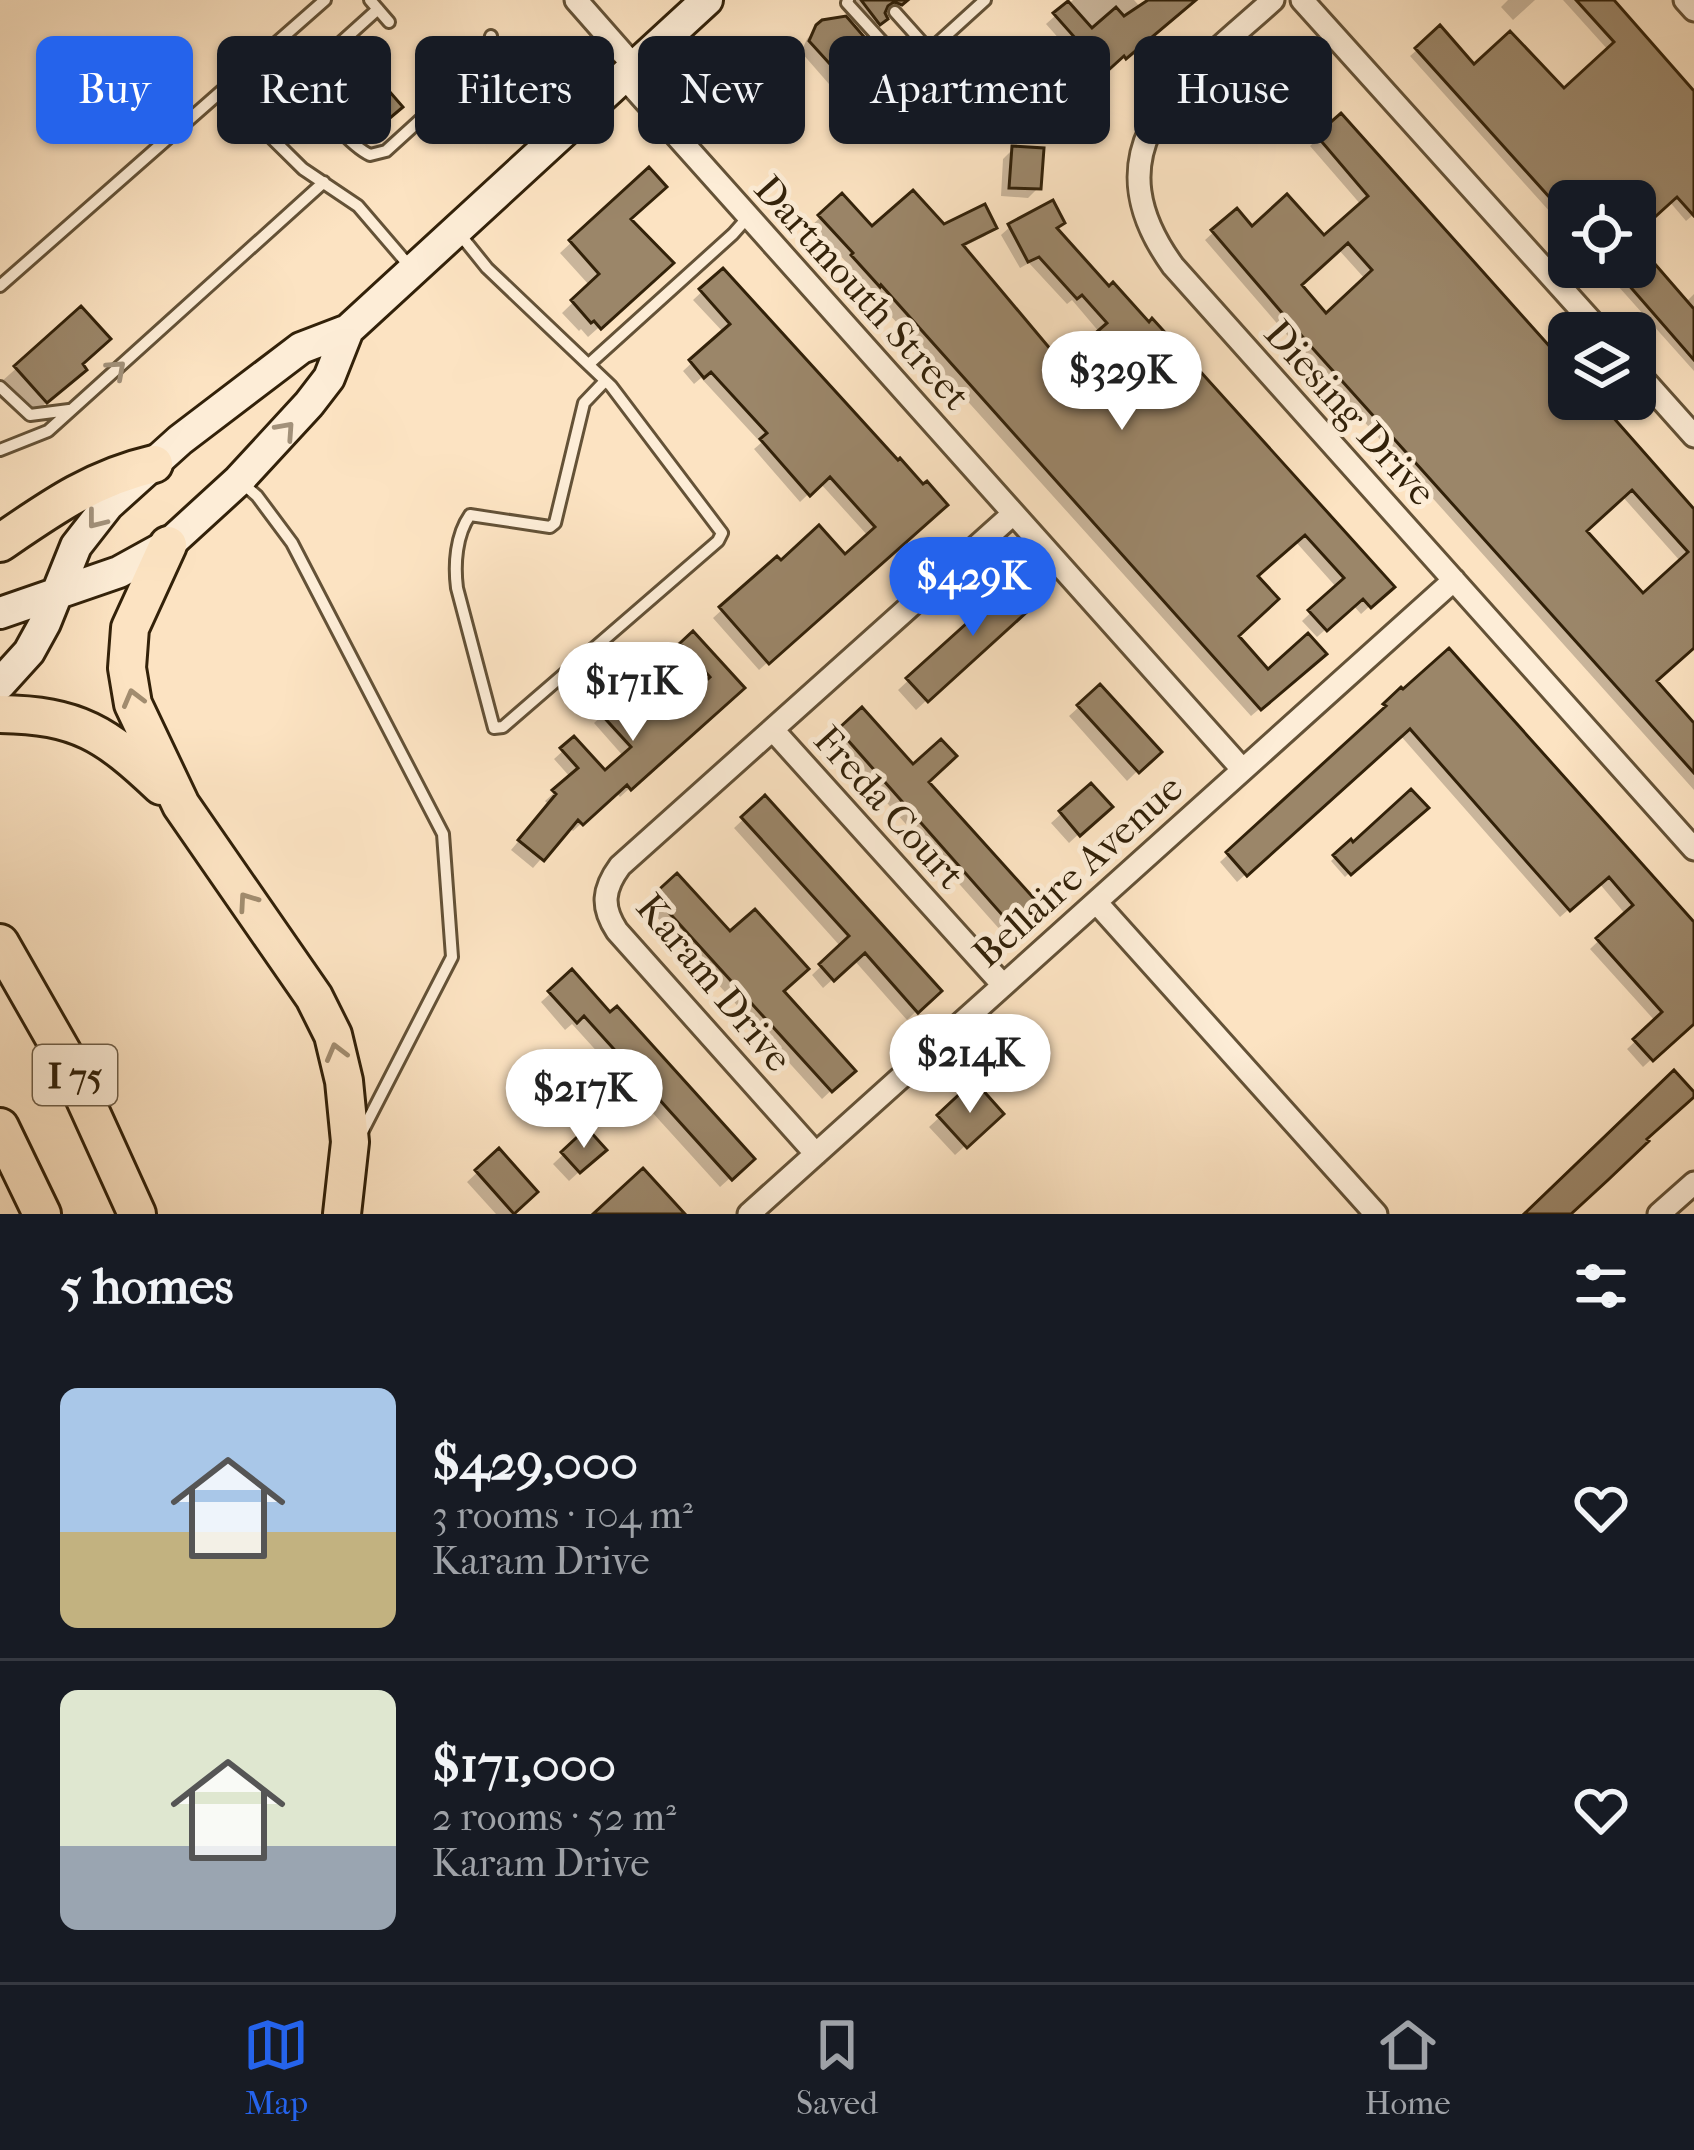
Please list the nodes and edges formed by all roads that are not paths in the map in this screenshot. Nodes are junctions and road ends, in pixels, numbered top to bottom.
1 (325, 0) edge
2 (576, 0) edge
3 (707, 0) edge
4 (848, 0) edge
5 (985, 0) edge
6 (1273, 0) edge
7 (1302, 0) edge
8 (1685, 0) edge
9 (374, 5) edge
10 (1694, 10) edge
11 (895, 12) dead end
12 (389, 22) dead end
13 (285, 36) edge
14 (878, 36) edge
15 (916, 36) edge
16 (945, 36) edge
17 (628, 71) junction
18 (217, 97) edge
19 (415, 124) edge
20 (278, 144) edge
21 (324, 182) junction
22 (748, 217) junction
23 (456, 229) junction
24 (413, 270) junction
25 (0, 286) edge
26 (1583, 312) edge
27 (348, 330) junction
28 (589, 364) junction
29 (605, 381) junction
30 (0, 386) edge
31 (1656, 393) edge
32 (72, 410) junction
33 (1694, 436) edge
34 (0, 450) edge
35 (154, 464) junction
36 (239, 480) junction
37 (1013, 514) junction
38 (0, 543) edge
39 (168, 545) junction
40 (1454, 580) junction
41 (58, 592) junction
42 (0, 613) edge
43 (0, 684) edge
44 (0, 714) edge
45 (772, 730) junction
46 (1242, 769) junction
47 (181, 805) junction
48 (1694, 849) edge
49 (1096, 902) junction
50 (0, 943) edge
51 (1003, 985) junction
52 (0, 1127) edge
53 (816, 1154) junction
54 (349, 1158) junction
55 (1694, 1183) edge
56 (42, 1214) edge
57 (137, 1214) edge
58 (342, 1214) edge
59 (749, 1214) edge
60 (1376, 1214) edge
61 (1659, 1214) edge

1 - 13 lane
2 - 17 street, Dartmouth Street
3 - 17 main road
4 - 14 lane
5 - 16 lane
6 - 40 street, Diesing Drive
7 - 26 street
8 - 10 street
9 - 12 lane
9 - 19 lane
11 - 15 lane
17 - 22 street, Dartmouth Street
17 - 23 main road
18 - 25 lane
20 - 21 lane
21 - 24 lane
32 -> 21 lane
22 - 28 lane
22 - 37 street, Dartmouth Street
23 - 24 main road
23 - 28 lane
24 - 27 main road
27 - 35 main road
36 -> 27 main road
28 - 29 lane
29 - 29 lane
30 - 32 lane
31 - 33 street
32 - 34 lane
35 - 38 highway
35 -> 41 main road
36 - 39 main road
36 - 54 lane
37 - 45 street, Karam Drive
37 - 46 street, Dartmouth Street
39 - 41 main road
47 -> 39 highway
40 - 46 street, Bellaire Avenue
40 - 48 street, Diesing Drive
41 - 42 main road
41 - 43 main road
44 - 47 highway
45 - 51 street, Freda Court
45 - 53 street, Karam Drive
46 - 49 street, Bellaire Avenue
54 -> 47 highway
49 - 51 street, Bellaire Avenue
49 - 60 street
50 - 57 highway, I 75
51 - 53 street, Bellaire Avenue
52 - 56 highway, I 75
53 - 59 street, Bellaire Avenue
54 - 58 highway
55 - 61 street

